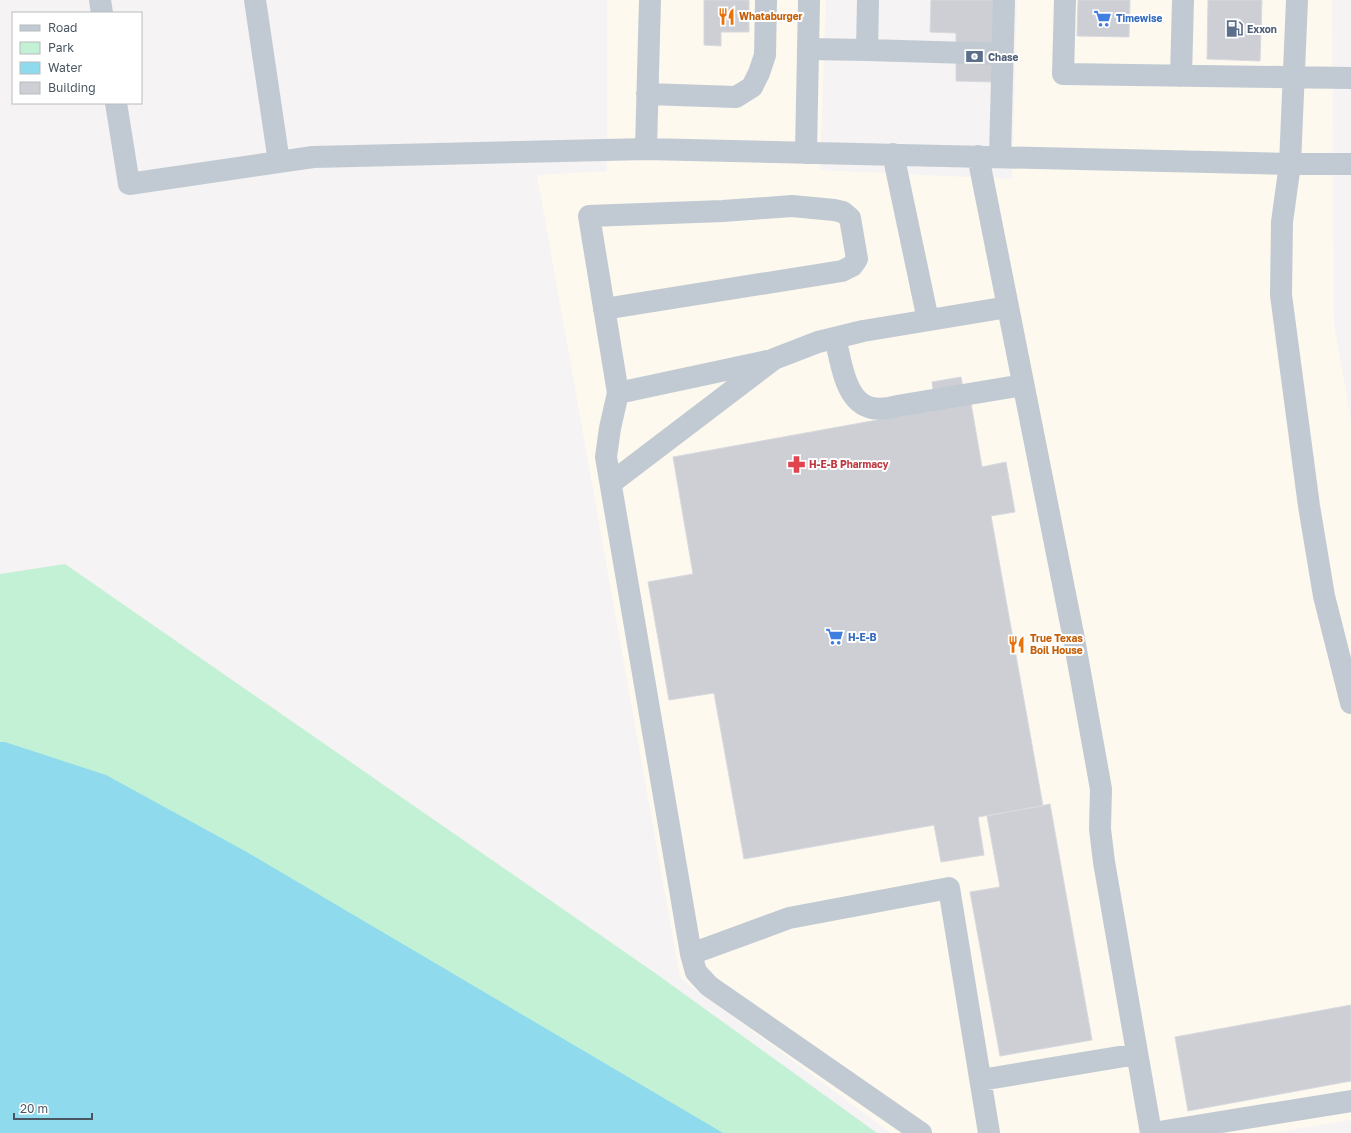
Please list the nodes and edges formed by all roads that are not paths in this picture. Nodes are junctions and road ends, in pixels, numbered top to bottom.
1 (100, 0) edge
2 (256, 0) edge
3 (650, 0) edge
4 (766, 0) edge
5 (810, 0) edge
6 (868, 0) edge
7 (1004, 0) edge
8 (1065, 0) edge
9 (1183, 0) edge
10 (1297, 0) edge
11 (102, 12) edge
12 (808, 49) junction
13 (867, 50) junction
14 (1003, 54) junction
15 (1181, 76) junction
16 (1294, 78) junction
17 (1351, 78) edge
18 (647, 94) junction
19 (116, 104) edge
20 (646, 148) junction
21 (806, 153) junction
22 (893, 154) junction
23 (989, 157) junction
24 (279, 162) junction
25 (1290, 164) junction
26 (1351, 164) edge
27 (1008, 307) junction
28 (604, 309) junction
29 (928, 320) junction
30 (835, 338) junction
31 (774, 359) junction
32 (1023, 385) junction
33 (618, 393) junction
34 (611, 483) junction
35 (1344, 646) edge
36 (1351, 703) edge
37 (691, 954) junction
38 (1137, 1054) junction
39 (981, 1080) junction
40 (1351, 1101) edge
41 (921, 1133) edge
42 (990, 1133) edge
43 (1152, 1133) edge

1 - 11 lane
2 - 24 lane
3 - 18 lane
4 - 18 lane
5 - 12 lane
6 - 13 lane
7 - 14 lane
8 - 15 lane
9 - 15 lane
10 - 16 lane
12 - 13 lane
12 - 21 lane
13 - 14 lane
14 - 23 lane
15 - 16 lane
16 - 17 lane
16 - 25 lane
18 - 20 lane
19 - 24 lane
20 - 21 lane
20 - 24 lane
21 - 22 lane
22 - 23 lane
22 - 29 lane
23 - 25 lane
23 - 27 lane
25 - 26 lane
25 - 35 lane
27 - 29 lane
27 - 32 lane
28 - 28 lane
28 - 33 lane
29 - 30 lane
30 - 31 lane
30 - 32 lane
31 - 33 lane
31 - 34 lane
32 - 38 lane
33 - 34 lane
34 - 37 lane
35 - 36 lane
37 - 39 lane
37 - 41 lane
38 - 39 lane
38 - 43 lane
39 - 42 lane
40 - 43 lane

